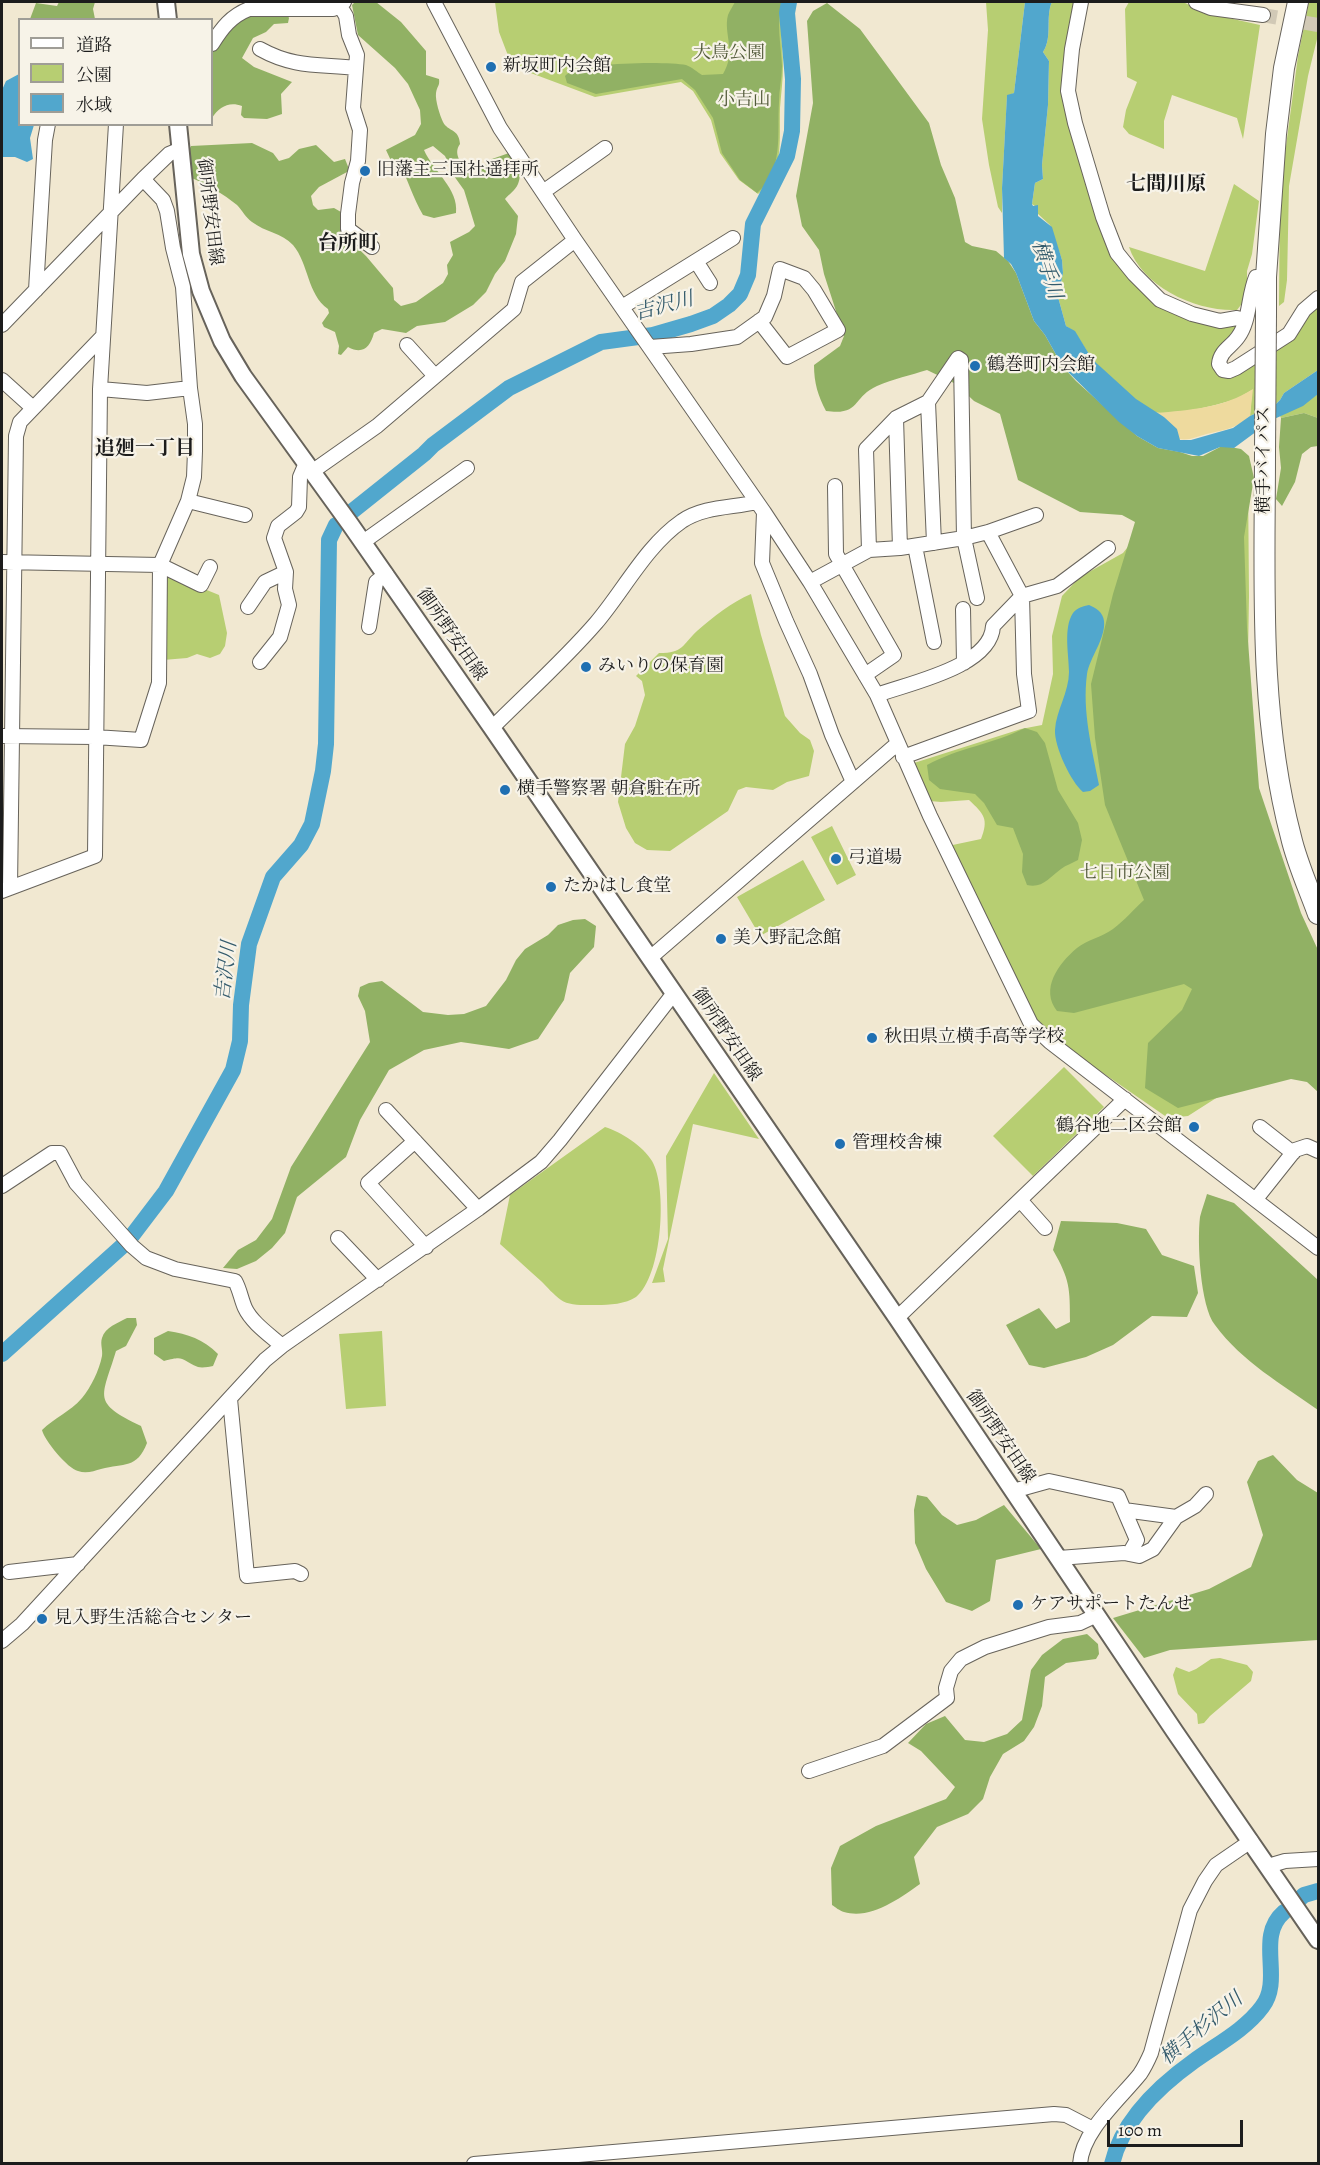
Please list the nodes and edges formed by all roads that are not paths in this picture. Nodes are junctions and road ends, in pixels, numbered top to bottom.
1 (166, 2) edge
2 (434, 2) edge
3 (1081, 2) edge
4 (1196, 2) edge
5 (1298, 2) edge
6 (342, 4) edge
7 (1263, 15) tunnel mouth
8 (168, 18) edge
9 (213, 43) edge
10 (260, 49) dead end
11 (356, 68) junction
12 (48, 126) edge
13 (116, 126) edge
14 (178, 126) edge
15 (181, 148) junction
16 (605, 148) dead end
17 (143, 179) junction
18 (543, 192) junction
19 (112, 211) junction
20 (733, 238) dead end
21 (575, 240) junction
22 (372, 247) dead end
23 (696, 261) junction
24 (1266, 277) junction
25 (710, 283) dead end
26 (36, 290) junction
27 (1318, 298) edge
28 (622, 307) junction
29 (1245, 320) junction
30 (759, 321) junction
31 (2, 325) edge
32 (102, 337) junction
33 (407, 345) dead end
34 (650, 347) junction
35 (435, 376) junction
36 (2, 380) edge
37 (190, 388) junction
38 (100, 389) junction
39 (928, 402) junction
40 (33, 408) junction
41 (896, 418) junction
42 (309, 467) junction
43 (467, 468) dead end
44 (835, 486) dead end
45 (188, 501) junction
46 (760, 507) junction
47 (246, 515) dead end
48 (1036, 515) dead end
49 (988, 532) junction
50 (964, 538) junction
51 (363, 542) junction
52 (934, 543) junction
53 (915, 546) junction
54 (900, 548) junction
55 (1108, 548) dead end
56 (869, 550) junction
57 (8, 562) edge
58 (842, 564) junction
59 (98, 565) junction
60 (160, 565) junction
61 (210, 567) dead end
62 (286, 572) junction
63 (386, 574) junction
64 (810, 582) junction
65 (1022, 596) junction
66 (977, 598) dead end
67 (248, 607) dead end
68 (963, 609) dead end
69 (369, 627) dead end
70 (934, 642) dead end
71 (261, 662) dead end
72 (964, 663) junction
73 (865, 675) junction
74 (877, 695) junction
75 (492, 728) junction
76 (6, 736) edge
77 (95, 737) junction
78 (898, 743) junction
79 (903, 757) junction
80 (853, 782) junction
81 (6, 890) edge
82 (1318, 914) edge
83 (650, 958) junction
84 (674, 993) junction
85 (1125, 1099) junction
86 (386, 1110) dead end
87 (1260, 1127) dead end
88 (415, 1141) junction
89 (1318, 1151) edge
90 (1293, 1153) junction
91 (2, 1186) edge
92 (1256, 1199) junction
93 (1020, 1200) junction
94 (478, 1209) junction
95 (1045, 1228) dead end
96 (338, 1238) dead end
97 (426, 1247) junction
98 (1318, 1248) edge
99 (378, 1280) junction
100 (897, 1318) junction
101 (282, 1346) junction
102 (230, 1399) junction
103 (1013, 1491) junction
104 (1206, 1494) dead end
105 (1124, 1510) junction
106 (1176, 1517) junction
107 (1129, 1554) junction
108 (1059, 1558) junction
109 (78, 1564) junction
110 (9, 1572) dead end
111 (301, 1574) dead end
112 (1097, 1615) junction
113 (2, 1641) edge
114 (808, 1771) dead end
115 (1251, 1841) junction
116 (1318, 1859) edge
117 (1268, 1866) junction
118 (1318, 1940) edge
119 (1093, 2129) junction
120 (474, 2163) edge
121 (1080, 2163) edge

1 - 8 main road
2 - 18 street
3 - 29 street
4 - 7 street
5 - 24 highway, 横手バイパス
6 - 9 street
6 - 11 street
10 - 11 street
11 - 22 street
12 - 26 street
13 - 19 street
14 - 15 main road, 御所野安田線
15 - 17 street
15 - 42 main road, 御所野安田線
16 - 18 street
17 - 19 street
17 - 37 street
18 - 21 street
19 - 26 street
19 - 32 street
20 - 23 street
21 - 28 street
21 - 35 street
23 - 25 street
23 - 28 street
24 - 29 street
24 - 82 highway, 横手バイパス, bridge
26 - 31 street
27 - 29 street
28 - 34 street
30 - 30 street
30 - 34 street
32 - 38 street
32 - 40 street
33 - 35 street
34 - 46 street
35 - 42 street
36 - 40 street
37 - 38 street
37 - 45 street
38 - 59 street
39 - 41 street
39 - 50 street
39 - 52 street
40 - 57 street
41 - 54 street
41 - 56 street
42 - 51 main road, 御所野安田線
42 - 62 street
43 - 51 street
44 - 58 street
45 - 47 street
45 - 60 street
46 - 64 street
46 - 75 street
46 - 80 street
48 - 49 street
49 - 50 street
49 - 65 street
50 - 52 street
50 - 66 street
51 - 63 main road, 御所野安田線
52 - 53 street
53 - 54 street
53 - 70 street
54 - 56 street
55 - 65 street
56 - 58 street
57 - 59 street
57 - 76 street
58 - 64 street
58 - 73 street
59 - 60 street
59 - 77 street
60 - 61 street
60 - 77 street
62 - 67 street
62 - 71 street
63 - 69 street
63 - 75 main road, 御所野安田線
64 - 73 street
65 - 72 street
65 - 79 street
68 - 72 street
72 - 74 street
73 - 74 street
74 - 78 street
75 - 83 main road, 御所野安田線
76 - 77 street
76 - 81 street
77 - 81 street
78 - 79 street
78 - 80 street
79 - 85 street
80 - 83 street
83 - 84 main road, 御所野安田線
84 - 94 street
84 - 100 main road, 御所野安田線
85 - 92 street
85 - 93 street
86 - 88 street
87 - 90 street
88 - 94 street
88 - 97 street
89 - 90 street
90 - 92 street
91 - 101 street
92 - 98 street
93 - 95 street
93 - 100 street
94 - 97 street
96 - 99 street
97 - 99 street
99 - 101 street
100 - 103 main road, 御所野安田線
101 - 102 street
102 - 109 street
102 - 111 street
103 - 105 street
103 - 108 main road, 御所野安田線
104 - 106 street
105 - 106 street
105 - 107 street
106 - 107 street
107 - 108 street
108 - 112 main road, 御所野安田線
109 - 110 street
109 - 113 street
112 - 114 street
112 - 115 main road, 御所野安田線
115 - 117 main road, 御所野安田線
115 - 119 street
116 - 117 street
117 - 118 main road, 御所野安田線
119 - 120 street
119 - 121 street

